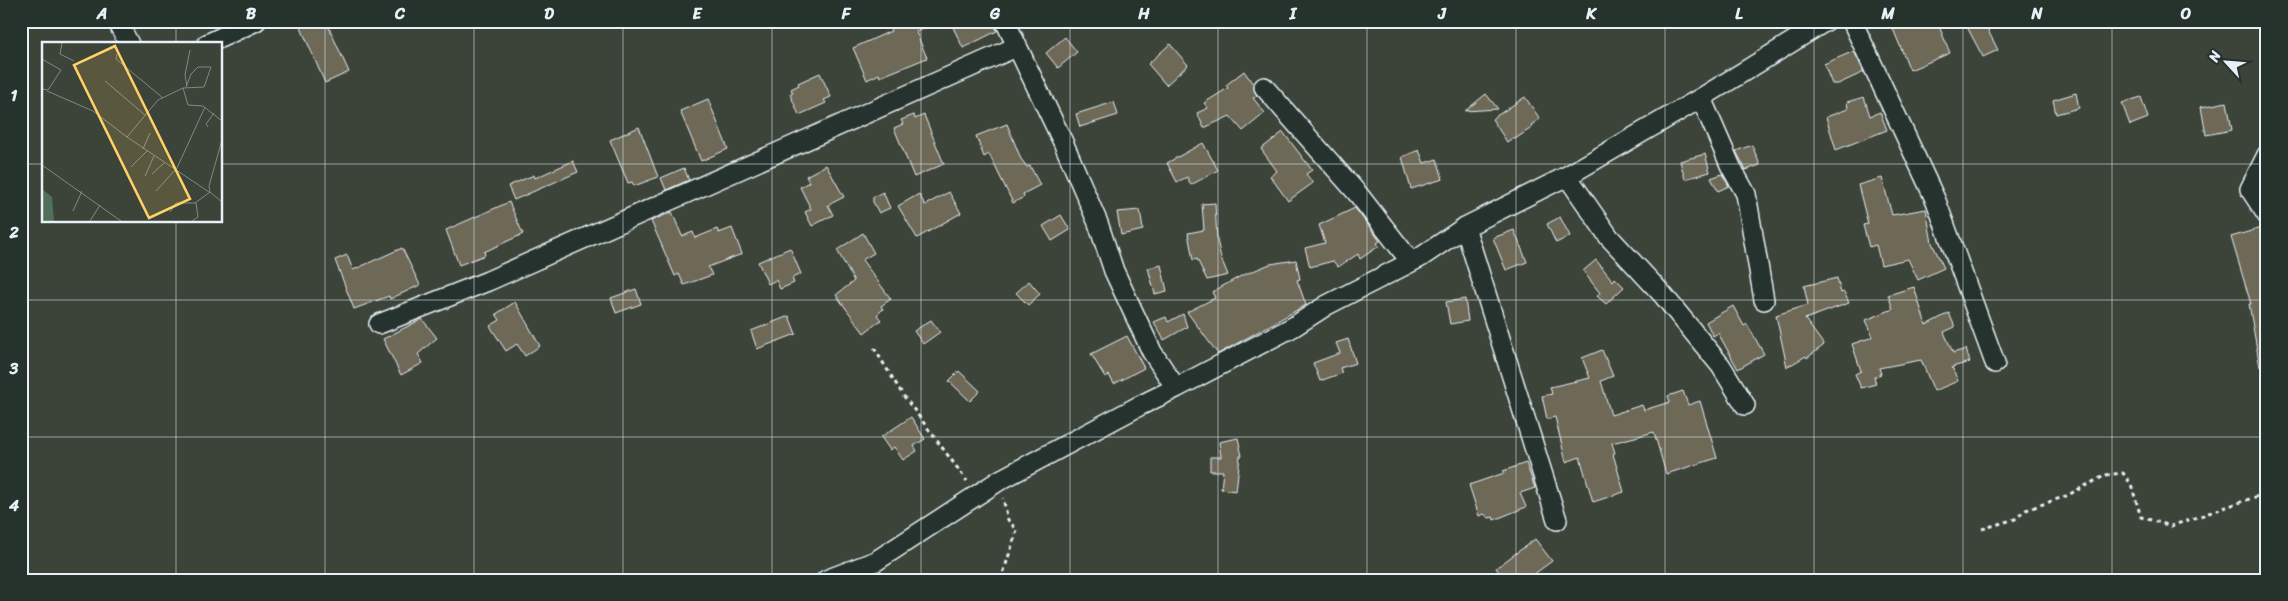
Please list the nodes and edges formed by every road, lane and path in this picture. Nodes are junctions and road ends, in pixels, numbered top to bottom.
1 (117, 21) edge
2 (256, 21) edge
3 (1006, 21) edge
4 (1826, 21) edge
5 (1852, 21) edge
6 (128, 42) edge
7 (211, 42) edge
8 (1016, 47) junction
9 (1264, 87) dead end
10 (1701, 98) junction
11 (2267, 155) edge
12 (1567, 176) junction
13 (2267, 215) edge
14 (1465, 227) junction
15 (1411, 262) junction
16 (1764, 300) dead end
17 (379, 324) dead end
18 (874, 348) dead end
19 (1995, 363) dead end
20 (1176, 388) junction
21 (1746, 405) dead end
22 (1000, 480) junction
23 (2267, 493) edge
24 (978, 496) junction
25 (1557, 520) dead end
26 (1982, 529) dead end
27 (826, 580) edge
28 (1001, 580) edge

1 - 6 street
2 - 7 street
3 - 8 street
4 - 10 street
5 - 19 street
8 - 17 street
8 - 20 street
9 - 15 street
10 - 12 street
10 - 16 street
11 - 13 street
12 - 14 street
12 - 21 street
14 - 15 street
14 - 25 street
15 - 20 street
18 - 24 path
20 - 22 street
22 - 24 street
22 - 28 path
23 - 26 path
24 - 27 street

